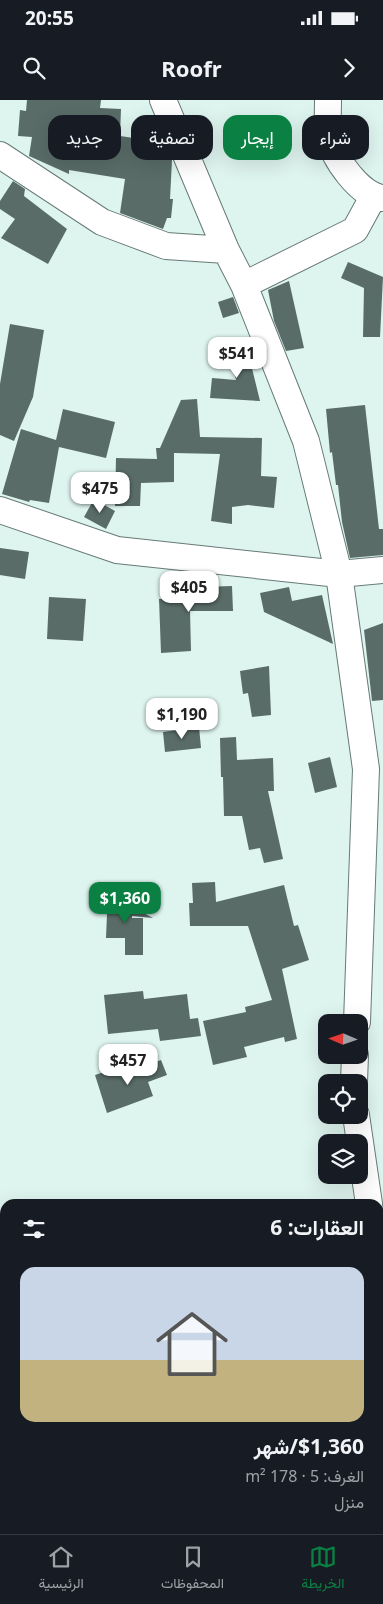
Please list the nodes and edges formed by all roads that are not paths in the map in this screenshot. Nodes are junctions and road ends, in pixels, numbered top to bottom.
1 (163, 100) edge
2 (328, 100) edge
3 (0, 155) edge
4 (378, 198) edge
5 (226, 250) junction
6 (244, 285) junction
7 (0, 510) edge
8 (383, 570) edge
9 (339, 574) junction
10 (374, 765) edge
11 (358, 1014) edge
12 (357, 1124) edge
13 (368, 1199) edge

1 - 5 street
2 - 4 street
3 - 5 street
4 - 6 street
5 - 6 street
6 - 9 street
7 - 9 street
8 - 9 street
9 - 10 street
10 - 11 street
12 - 13 street

